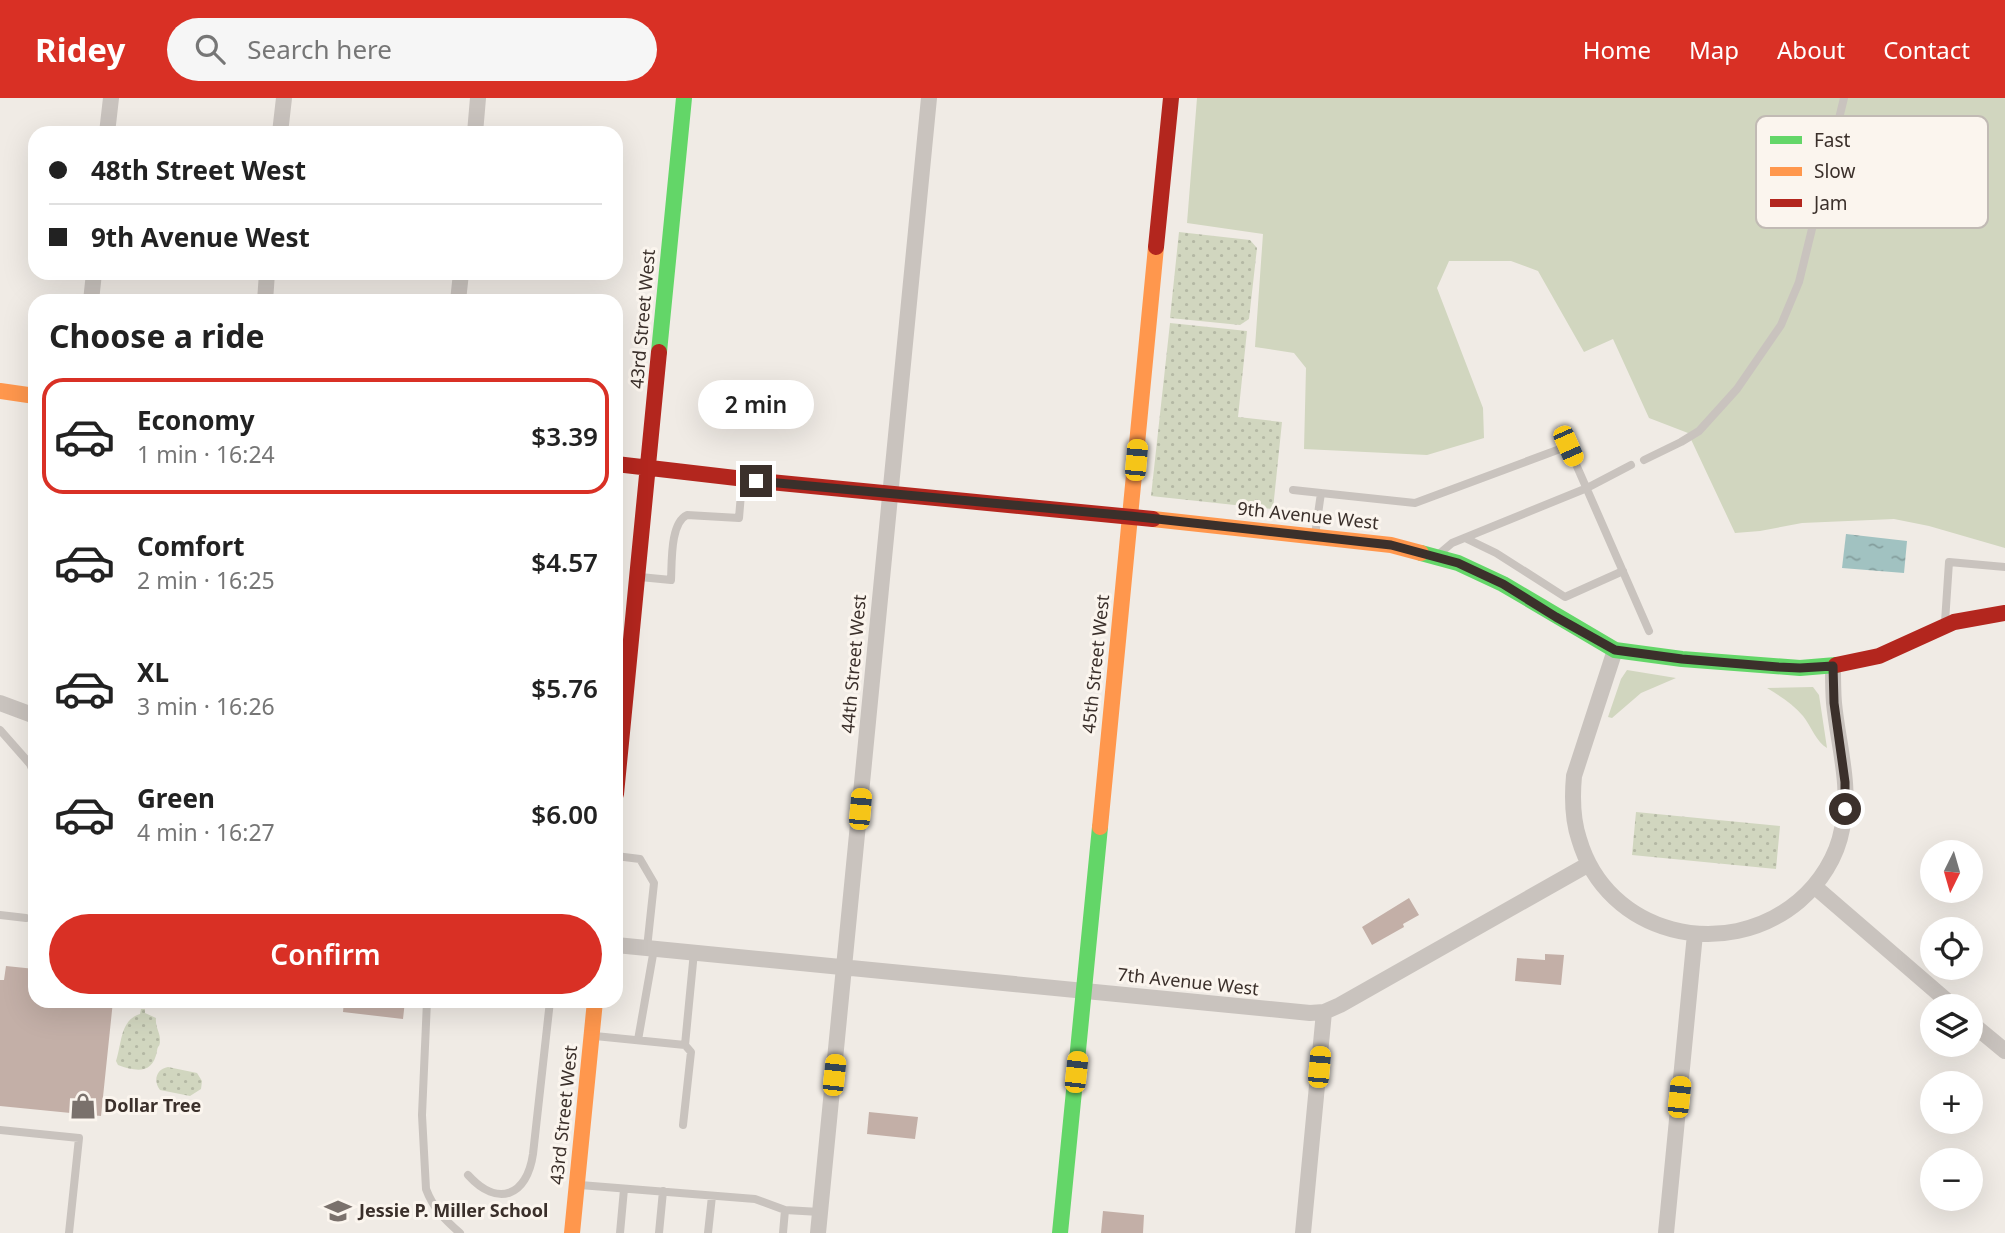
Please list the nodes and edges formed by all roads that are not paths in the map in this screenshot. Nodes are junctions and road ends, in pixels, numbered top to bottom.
1 (111, 98) edge
2 (284, 98) edge
3 (478, 98) edge
4 (684, 98) edge
5 (929, 98) edge
6 (1171, 98) edge
7 (1844, 98) edge
8 (1840, 116) edge
9 (108, 126) edge
10 (282, 126) edge
11 (476, 126) edge
12 (1812, 228) edge
13 (0, 391) edge
14 (28, 395) edge
15 (1644, 460) dead end
16 (623, 465) edge
17 (1631, 465) dead end
18 (649, 468) junction
19 (742, 479) junction
20 (1587, 488) junction
21 (1293, 490) dead end
22 (890, 493) junction
23 (1321, 493) junction
24 (1130, 516) junction
25 (1315, 535) junction
26 (1465, 538) junction
27 (1437, 556) junction
28 (2005, 567) edge
29 (1623, 571) junction
30 (637, 577) junction
31 (2005, 612) edge
32 (1944, 626) junction
33 (1649, 631) dead end
34 (1615, 650) junction
35 (1833, 666) junction
36 (623, 702) edge
37 (0, 703) edge
38 (28, 713) edge
39 (0, 730) edge
40 (28, 762) edge
41 (623, 857) edge
42 (1590, 864) junction
43 (1814, 886) junction
44 (0, 915) edge
45 (26, 918) dead end
46 (1695, 934) junction
47 (623, 946) edge
48 (651, 948) junction
49 (694, 953) junction
50 (845, 967) junction
51 (1084, 991) junction
52 (1939, 994) edge
53 (427, 1008) edge
54 (549, 1008) edge
55 (594, 1008) edge
56 (1324, 1012) junction
57 (1983, 1033) edge
58 (592, 1036) junction
59 (638, 1041) junction
60 (685, 1045) junction
61 (2005, 1051) edge
62 (683, 1125) dead end
63 (0, 1130) edge
64 (468, 1175) dead end
65 (577, 1185) junction
66 (624, 1189) junction
67 (663, 1191) junction
68 (712, 1196) junction
69 (785, 1210) junction
70 (820, 1212) junction
71 (69, 1233) edge
72 (460, 1233) edge
73 (572, 1233) edge
74 (620, 1233) edge
75 (659, 1233) edge
76 (708, 1233) edge
77 (783, 1233) edge
78 (818, 1233) edge
79 (1060, 1233) edge
80 (1303, 1233) edge
81 (1666, 1233) edge

1 - 9 street
2 - 10 street
3 - 11 street
4 - 18 street, 43rd Street West
5 - 22 street, 44th Street West
6 - 24 street, 45th Street West
7 - 8 lane
12 - 15 lane
13 - 14 street
16 - 18 street, 9th Avenue West
17 - 20 lane
18 - 19 street, 9th Avenue West
18 - 30 street, 43rd Street West
19 - 22 street, 9th Avenue West
19 - 30 lane
20 - 23 lane
20 - 26 lane
20 - 29 lane
21 - 23 lane
22 - 24 street, 9th Avenue West
22 - 50 street, 44th Street West
23 - 25 lane
24 - 25 street, 9th Avenue West
24 - 51 street, 45th Street West
25 - 27 street, 9th Avenue West
26 - 27 lane
26 - 29 lane
27 - 34 street, 9th Avenue West
28 - 32 lane
29 - 33 lane
30 - 36 street, 43rd Street West
31 - 32 street, 9th Avenue West
32 - 35 street, 9th Avenue West
34 - 35 street, 9th Avenue West
34 - 42 street
35 - 43 street
37 - 38 street
39 - 40 lane
41 - 48 lane
42 - 46 street
42 - 56 street, 7th Avenue West
43 - 46 street
43 - 52 street
44 - 45 lane
46 - 81 street
47 - 48 street, 7th Avenue West
48 - 49 street, 7th Avenue West
48 - 59 lane
49 - 50 street, 7th Avenue West
49 - 60 lane
50 - 51 street, 7th Avenue West
50 - 70 street, 44th Street West
51 - 56 street, 7th Avenue West
51 - 79 street, 45th Street West
53 - 72 lane
54 - 64 lane
55 - 58 street, 43rd Street West
56 - 80 street
57 - 61 street
58 - 59 lane
58 - 65 street, 43rd Street West
59 - 60 lane
60 - 62 lane
63 - 71 lane
65 - 66 lane
65 - 73 street, 43rd Street West
66 - 67 lane
66 - 74 lane
67 - 68 lane
67 - 75 lane
68 - 69 lane
68 - 76 lane
69 - 70 lane
69 - 77 lane
70 - 78 street, 44th Street West

